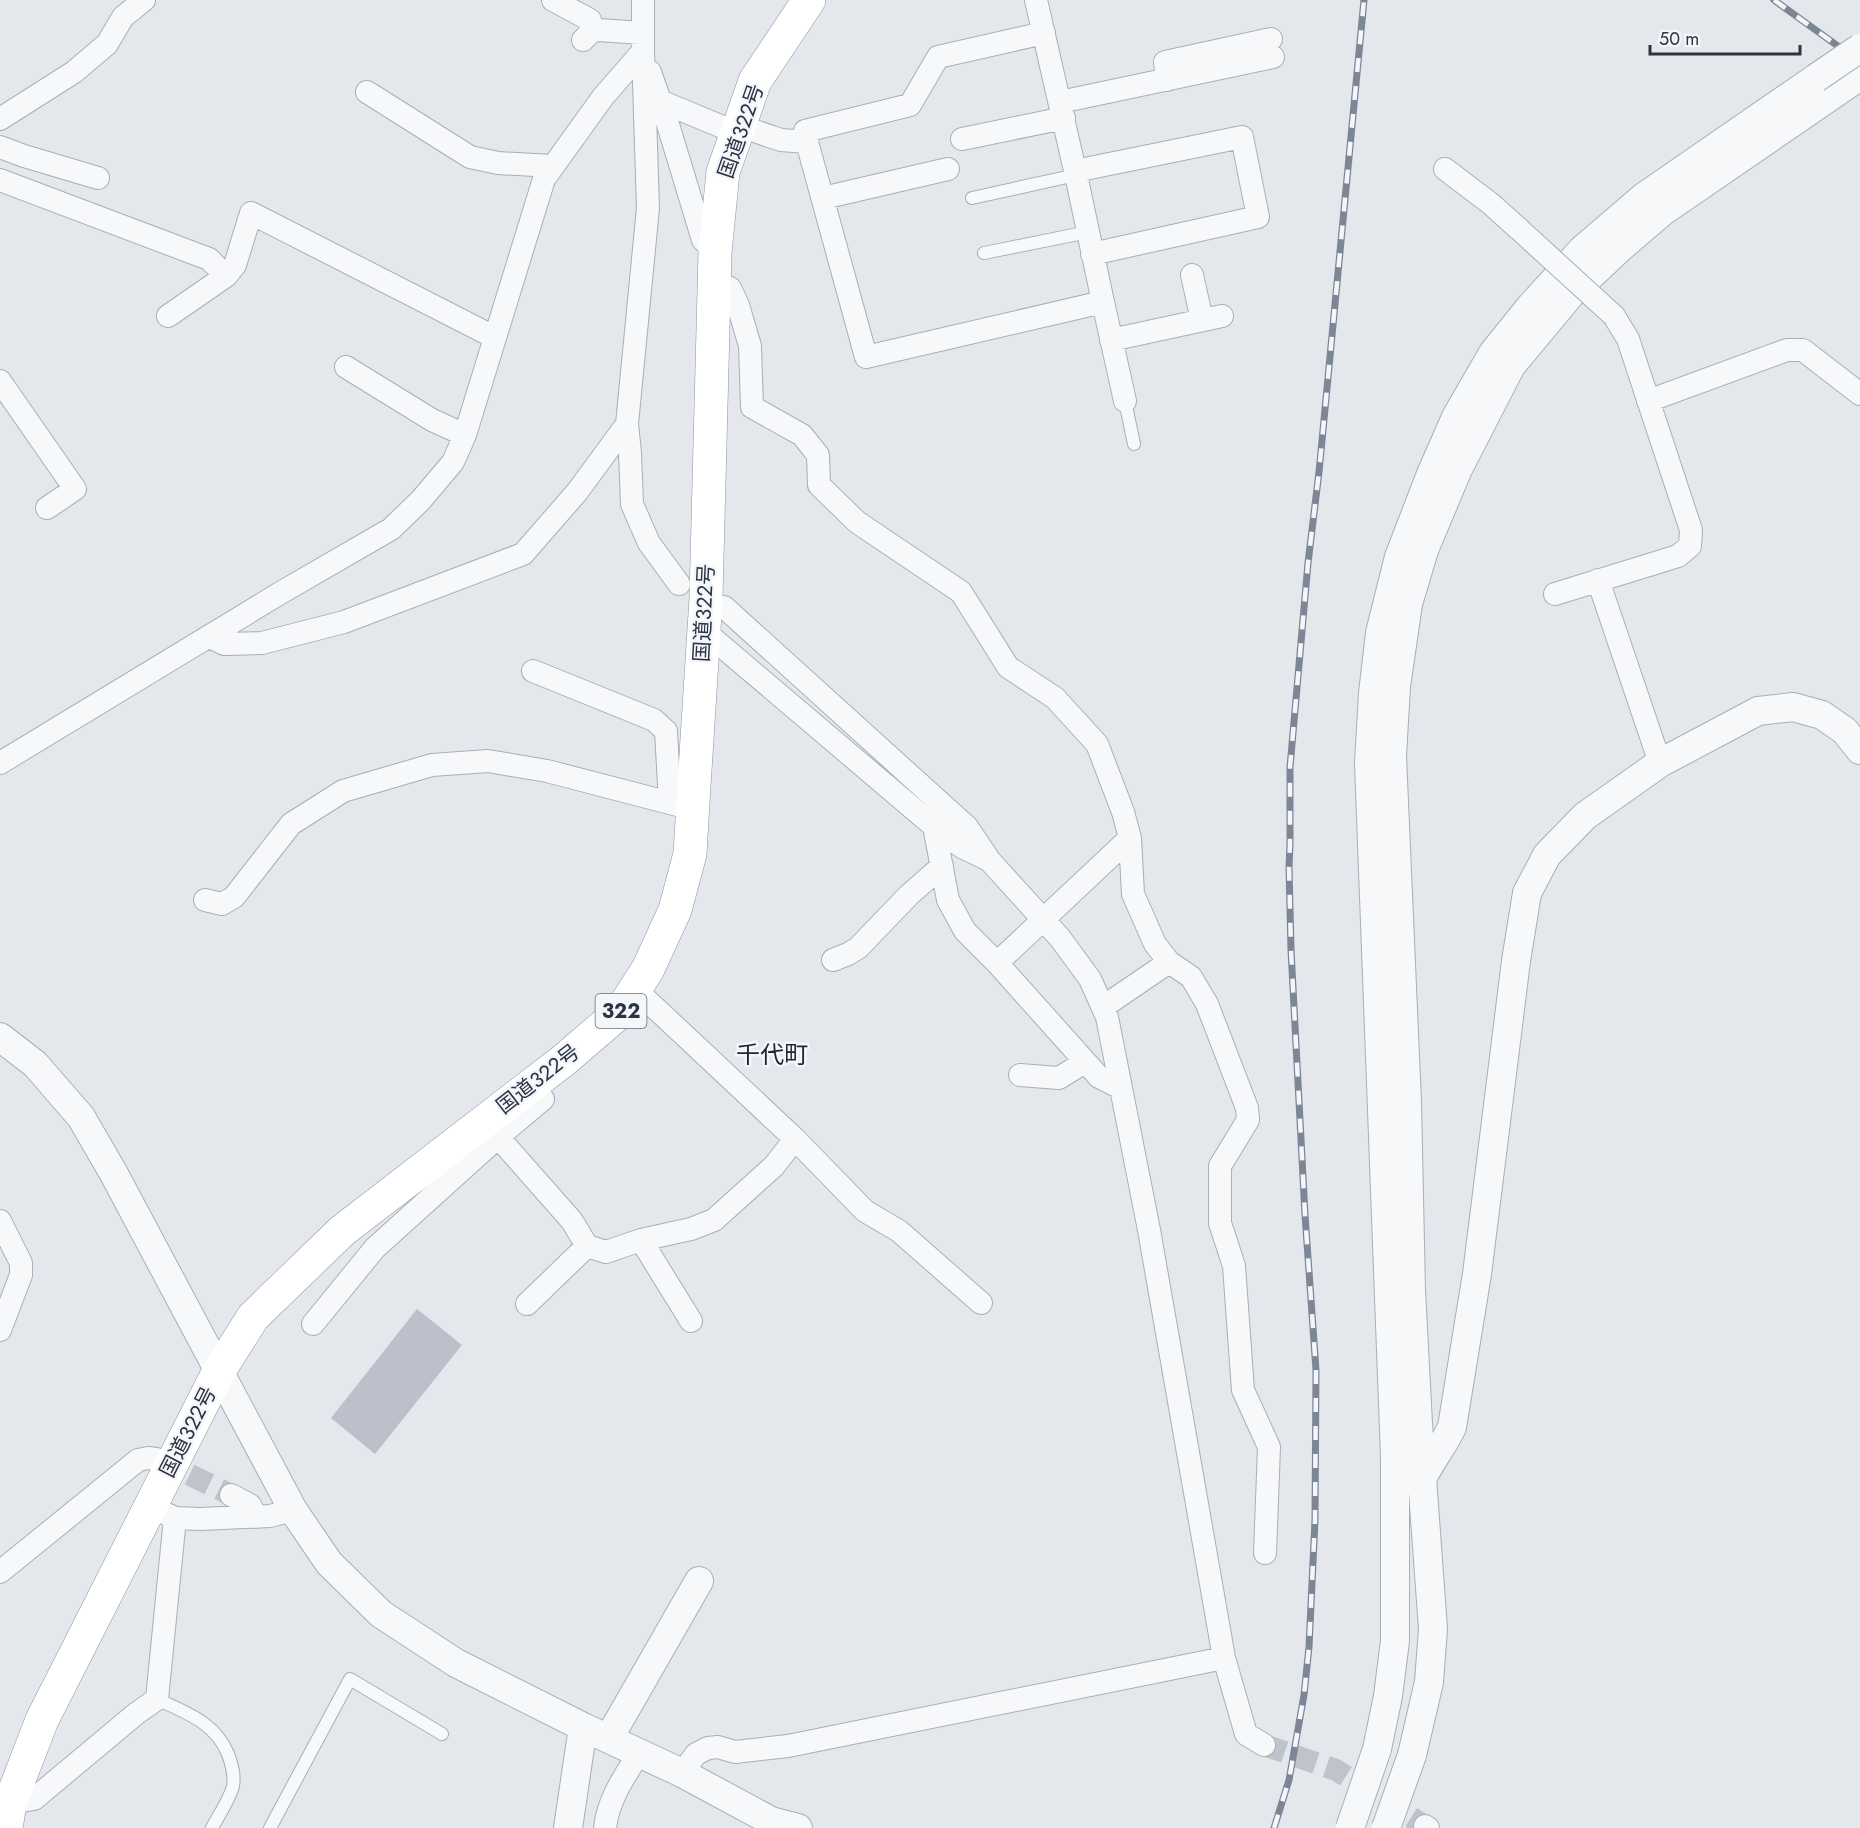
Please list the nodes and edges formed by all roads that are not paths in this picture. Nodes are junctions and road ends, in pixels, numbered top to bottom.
1 (144, 0) edge
2 (553, 0) edge
3 (643, 0) edge
4 (809, 0) edge
5 (1036, 0) edge
6 (1044, 33) junction
7 (643, 42) junction
8 (1272, 48) dead end
9 (1860, 48) edge
10 (1860, 76) edge
11 (1823, 87) junction
12 (367, 92) dead end
13 (660, 101) junction
14 (1062, 110) junction
15 (0, 119) edge
16 (738, 129) junction
17 (962, 139) dead end
18 (807, 142) junction
19 (0, 147) edge
20 (553, 166) junction
21 (948, 169) dead end
22 (1445, 169) dead end
23 (1076, 173) junction
24 (98, 178) dead end
25 (0, 180) edge
26 (823, 198) junction
27 (972, 198) dead end
28 (1090, 243) junction
29 (984, 253) dead end
30 (714, 266) junction
31 (1192, 275) dead end
32 (226, 276) junction
33 (1102, 302) junction
34 (168, 316) dead end
35 (494, 337) junction
36 (1111, 339) junction
37 (346, 367) dead end
38 (0, 381) edge
39 (1860, 394) edge
40 (1125, 401) joint
41 (1648, 401) junction
42 (627, 424) junction
43 (465, 435) junction
44 (1134, 444) dead end
45 (47, 508) dead end
46 (1598, 580) junction
47 (679, 584) dead end
48 (1555, 594) dead end
49 (714, 619) junction
50 (210, 637) junction
51 (533, 671) dead end
52 (1860, 750) edge
53 (0, 763) edge
54 (1659, 764) junction
55 (681, 806) junction
56 (934, 826) junction
57 (1130, 838) junction
58 (990, 861) junction
59 (942, 866) junction
60 (205, 900) dead end
61 (1043, 919) junction
62 (832, 960) dead end
63 (997, 963) junction
64 (1169, 963) junction
65 (635, 989) junction
66 (1103, 1007) junction
67 (0, 1036) edge
68 (1085, 1062) junction
69 (1020, 1075) dead end
70 (531, 1086) junction
71 (1121, 1088) junction
72 (498, 1137) junction
73 (795, 1139) junction
74 (0, 1221) edge
75 (641, 1240) junction
76 (587, 1246) junction
77 (981, 1303) dead end
78 (527, 1304) dead end
79 (691, 1321) dead end
80 (313, 1324) dead end
81 (0, 1330) edge
82 (219, 1371) junction
83 (1454, 1408) junction
84 (1406, 1424) junction
85 (156, 1459) tunnel mouth
86 (1422, 1479) junction
87 (231, 1495) tunnel mouth
88 (293, 1510) junction
89 (163, 1513) junction
90 (256, 1517) junction
91 (1265, 1553) dead end
92 (0, 1572) edge
93 (699, 1581) dead end
94 (1224, 1658) junction
95 (157, 1699) junction
96 (583, 1727) junction
97 (442, 1734) dead end
98 (609, 1738) junction
99 (1264, 1745) tunnel mouth
100 (639, 1753) junction
101 (682, 1773) junction
102 (8, 1815) edge
103 (212, 1828) edge
104 (270, 1828) edge
105 (568, 1828) edge
106 (604, 1828) edge
107 (798, 1828) edge
108 (1350, 1828) edge
109 (1386, 1828) edge

1 - 15 street
2 - 7 street
3 - 7 street
4 - 16 highway, 国道322号 / 322
5 - 6 street
6 - 14 street
6 - 18 street
7 - 13 street
7 - 20 street
7 - 42 street
8 - 14 street
9 - 11 street, bridge
10 - 11 street
11 - 84 street
12 - 20 street
13 - 16 street
13 - 30 street
14 - 17 street
14 - 23 street
16 - 18 street
16 - 30 highway, 国道322号 / 322
18 - 26 street
19 - 24 street
20 - 35 street
21 - 26 street
22 - 41 street, bridge
23 - 27 lane
23 - 28 street
23 - 28 street
25 - 32 street
26 - 33 street
28 - 29 lane
28 - 33 street
30 - 49 highway, 国道322号 / 322
30 - 57 street
31 - 36 street
32 - 34 street
32 - 35 street
33 - 36 street
35 - 43 street
36 - 40 street
37 - 43 street
38 - 45 street
39 - 41 street
40 - 44 lane
41 - 46 street
42 - 47 street
42 - 50 street
43 - 50 street
46 - 48 street
46 - 54 street
49 - 55 highway, 国道322号 / 322
49 - 56 street
49 - 58 street
50 - 53 street
51 - 55 street
52 - 54 street
54 - 83 street
55 - 60 street
55 - 65 highway, 国道322号 / 322
56 - 58 street
56 - 59 street
57 - 61 street
57 - 64 street
58 - 61 street
59 - 62 street
59 - 63 street
61 - 63 street
61 - 66 street
63 - 68 street
64 - 66 street
64 - 91 street
65 - 70 highway, 国道322号 / 322
65 - 73 street
66 - 71 street
67 - 82 street
68 - 69 street
68 - 71 street
70 - 72 street
70 - 82 highway, 国道322号 / 322
71 - 94 street
72 - 76 street
72 - 80 street
73 - 75 street
73 - 77 street
74 - 81 street
75 - 76 street
75 - 79 street
76 - 78 street
82 - 88 street
82 - 89 highway, 国道322号 / 322
83 - 84 street
83 - 86 street
84 - 86 street
84 - 108 street, bridge
85 - 92 street
86 - 109 street, bridge
87 - 90 street
88 - 90 street
88 - 96 street
89 - 90 street
89 - 95 street
89 - 102 highway, 国道322号 / 322
93 - 98 street
94 - 99 street
94 - 101 street
95 - 102 street
95 - 103 lane
96 - 98 street
96 - 105 street
97 - 104 lane
98 - 100 street
100 - 101 street
100 - 106 street
101 - 107 street

